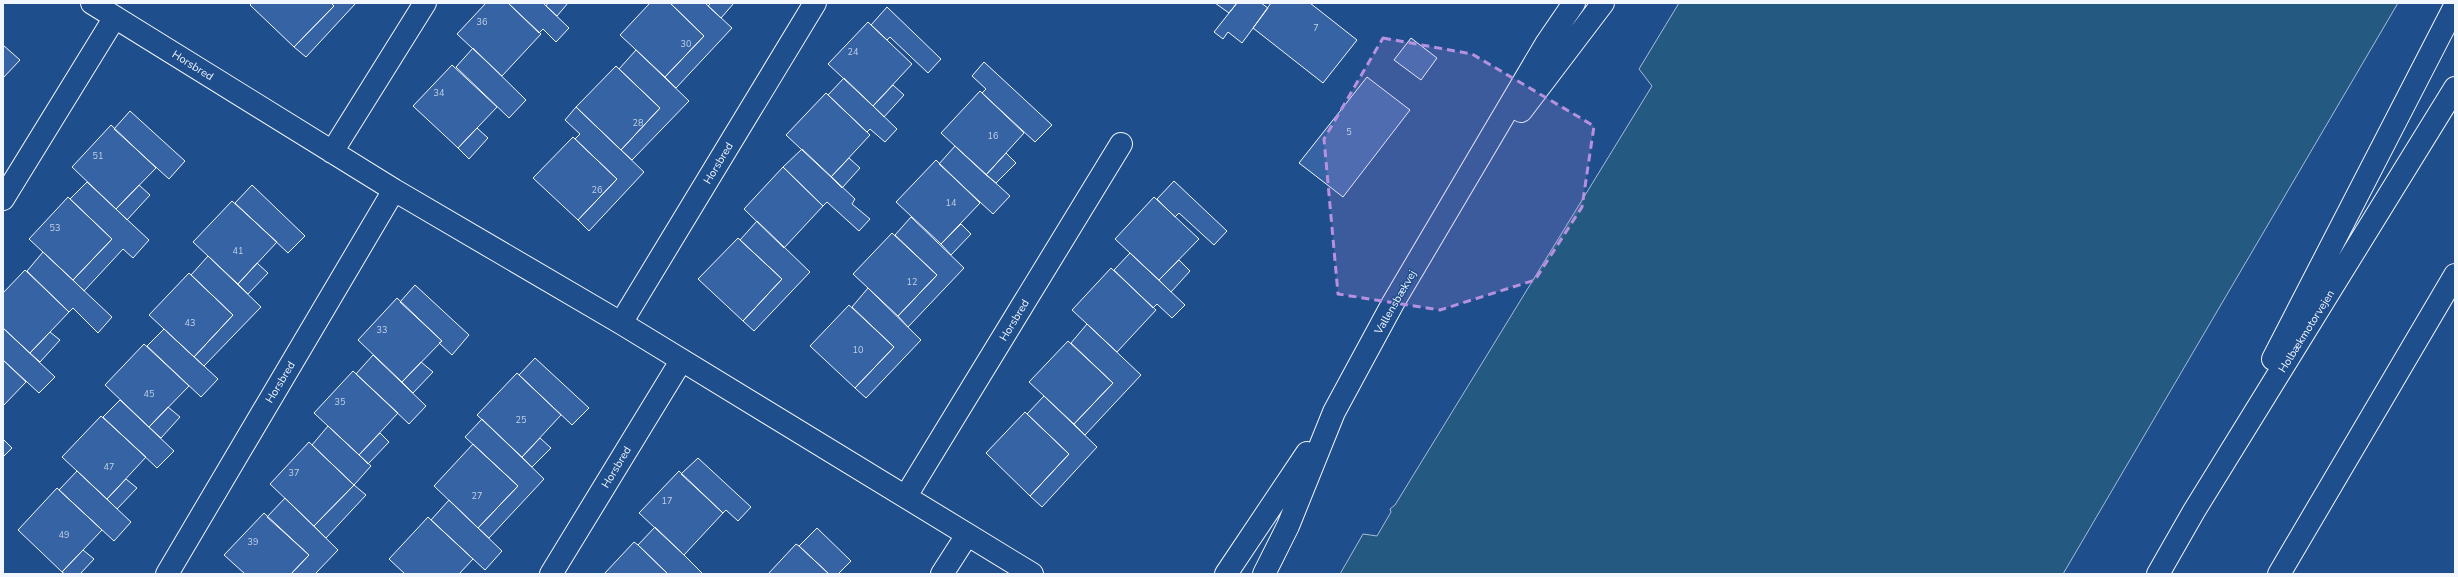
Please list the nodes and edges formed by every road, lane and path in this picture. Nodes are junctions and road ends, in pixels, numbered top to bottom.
1 (92, 3) edge
2 (424, 3) edge
3 (815, 3) edge
4 (1574, 3) edge
5 (1603, 3) edge
6 (2455, 6) edge
7 (115, 17) junction
8 (2455, 88) edge
9 (1121, 144) dead end
10 (332, 152) junction
11 (394, 190) junction
12 (1458, 195) junction
13 (3, 199) edge
14 (2455, 275) edge
15 (2455, 287) edge
16 (621, 323) junction
17 (2412, 345) junction
18 (682, 361) junction
19 (1334, 412) junction
20 (906, 496) junction
21 (2194, 511) junction
22 (967, 535) junction
23 (167, 574) edge
24 (551, 574) edge
25 (942, 574) edge
26 (1032, 574) edge
27 (1226, 574) edge
28 (1264, 574) edge
29 (2158, 574) edge
30 (2279, 574) edge

1 - 7 main road, Horsbred
2 - 10 main road
3 - 16 main road, Horsbred
4 - 12 main road, Vallensbækvej
5 - 12 main road, Vallensbækvej
6 - 21 main road
7 - 10 main road, Horsbred
7 - 13 main road
8 - 21 main road, Holbækmotorvejen
9 - 20 main road, Horsbred
10 - 11 main road, Horsbred
11 - 16 main road, Horsbred
11 - 23 main road, Horsbred
12 - 19 main road, Vallensbækvej
14 - 17 main road
15 - 17 main road
16 - 18 main road, Horsbred
17 - 30 main road
18 - 20 main road, Horsbred
18 - 24 main road, Horsbred
19 - 27 main road, Vallensbækvej
19 - 28 main road, Vallensbækvej
20 - 22 main road, Horsbred
21 - 29 main road, Holbækmotorvejen
22 - 25 main road
22 - 26 main road, Horsbred

